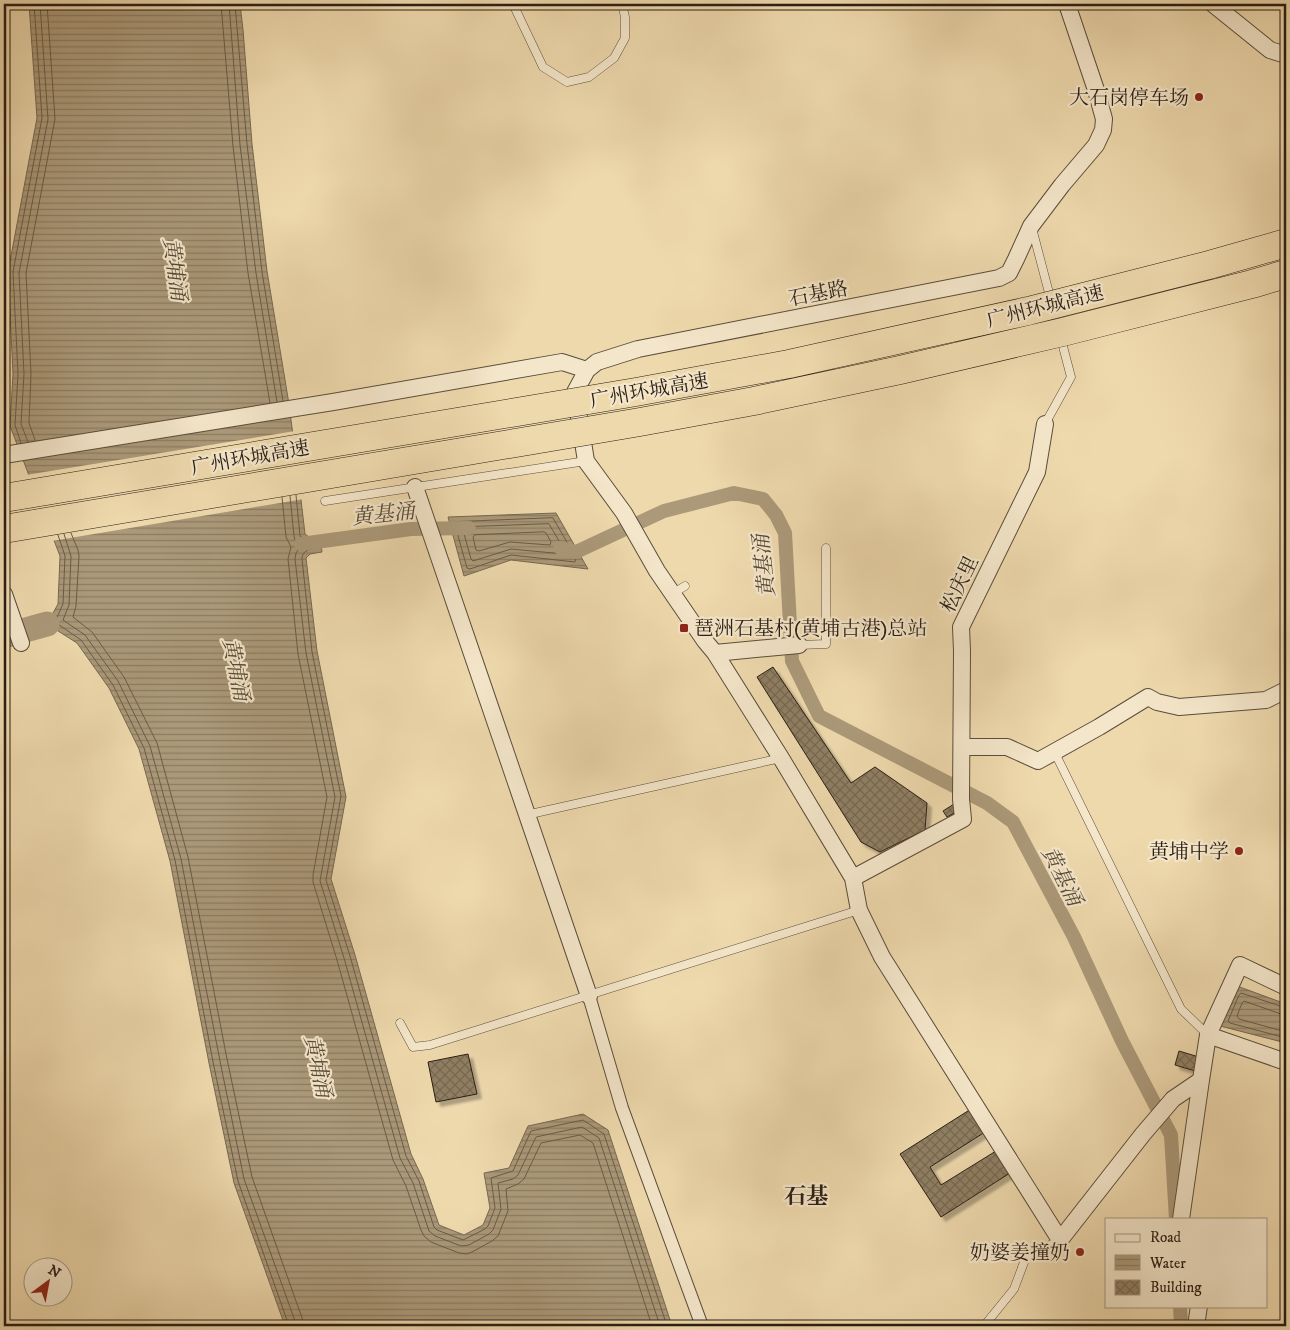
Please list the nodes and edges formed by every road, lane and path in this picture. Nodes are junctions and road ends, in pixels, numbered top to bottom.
1 (513, 4) edge
2 (622, 4) edge
3 (1067, 4) edge
4 (1213, 4) edge
5 (1286, 55) edge
6 (1032, 226) junction
7 (1286, 243) edge
8 (1286, 274) edge
9 (587, 370) junction
10 (1044, 424) joint
11 (6, 455) edge
12 (586, 461) junction
13 (416, 487) junction
14 (4, 498) edge
15 (325, 501) dead end
16 (4, 530) edge
17 (826, 548) dead end
18 (4, 594) edge
19 (18, 635) dead end
20 (799, 645) joint
21 (715, 653) junction
22 (1286, 690) edge
23 (962, 747) junction
24 (1055, 753) junction
25 (782, 758) junction
26 (526, 815) junction
27 (853, 878) junction
28 (860, 910) junction
29 (1286, 987) edge
30 (589, 996) junction
31 (400, 1023) dead end
32 (1208, 1035) junction
33 (1286, 1062) edge
34 (1201, 1080) junction
35 (1181, 1218) edge
36 (1060, 1240) junction
37 (1199, 1308) edge
38 (702, 1326) edge
39 (984, 1326) edge
40 (1196, 1326) edge

1 - 2 lane
3 - 6 street, 石基路
4 - 5 street
6 - 9 street, 石基路
6 - 10 lane
7 - 14 highway, 广州环城高速, bridge
8 - 16 highway, 广州环城高速, bridge
9 - 11 street
9 - 12 street
10 - 23 street, 松庆里
12 - 13 lane
12 - 21 street
13 - 15 lane
13 - 26 street
17 - 20 lane
18 - 19 street
20 - 21 street
21 - 25 street
22 - 24 street
23 - 24 street
23 - 27 street, 松庆里
24 - 32 lane
25 - 26 lane
25 - 27 street
26 - 30 street
27 - 28 street
28 - 30 lane
28 - 36 street
29 - 32 street
30 - 31 lane
30 - 38 street
32 - 33 street
32 - 34 street
34 - 35 street
34 - 36 street
36 - 39 lane
37 - 40 street

